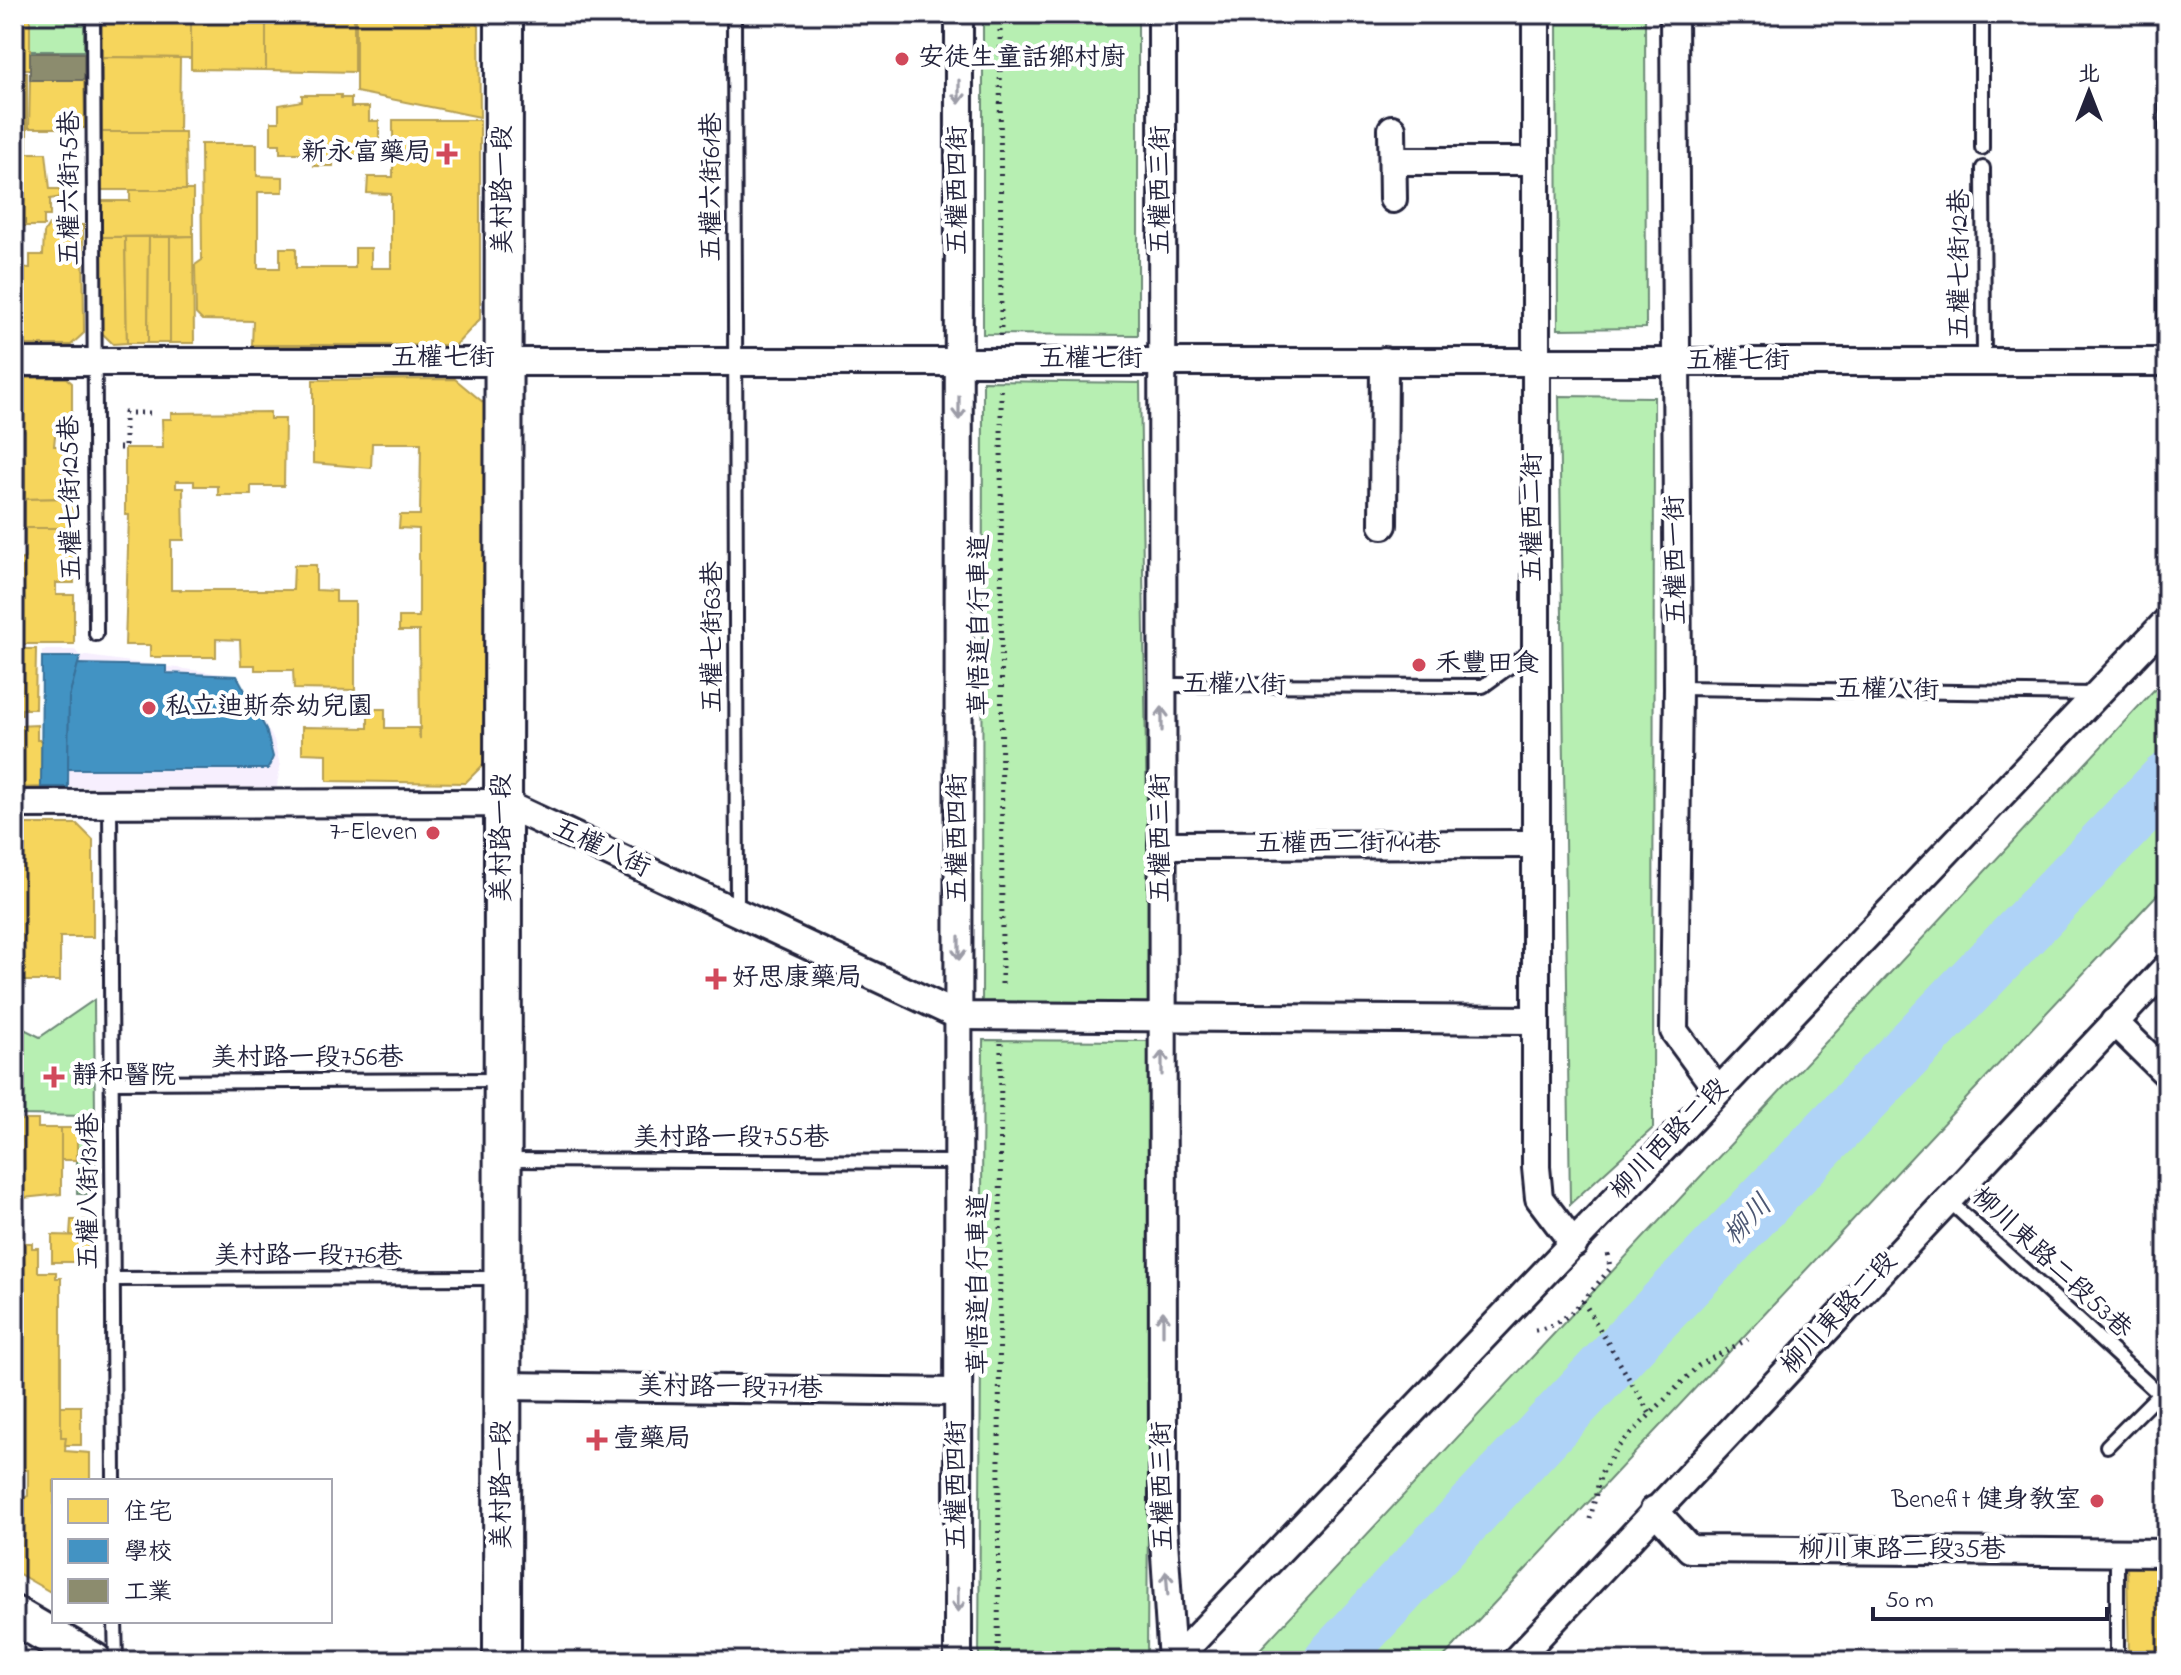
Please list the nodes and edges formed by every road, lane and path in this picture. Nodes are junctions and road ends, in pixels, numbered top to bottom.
1 (93, 14) edge
2 (504, 14) edge
3 (734, 14) edge
4 (959, 14) edge
5 (1000, 14) edge
6 (1162, 14) edge
7 (1536, 14) edge
8 (1674, 14) edge
9 (1982, 14) edge
10 (2167, 14) edge
11 (1392, 129) dead end
12 (2166, 141) edge
13 (1982, 148) dead end
14 (2166, 158) edge
15 (1393, 161) junction
16 (1536, 161) junction
17 (1983, 168) dead end
18 (1393, 199) dead end
19 (1001, 315) dead end
20 (504, 359) junction
21 (735, 360) junction
22 (959, 360) junction
23 (1162, 360) junction
24 (1984, 360) junction
25 (1384, 361) junction
26 (14, 362) edge
27 (93, 362) junction
28 (1534, 362) junction
29 (1675, 362) junction
30 (2166, 362) edge
31 (1001, 389) dead end
32 (151, 413) dead end
33 (119, 448) dead end
34 (1383, 525) dead end
35 (2167, 621) edge
36 (96, 634) dead end
37 (1535, 648) junction
38 (1162, 685) junction
39 (1678, 688) junction
40 (2097, 694) junction
41 (503, 803) junction
42 (14, 804) edge
43 (110, 804) junction
44 (1534, 844) junction
45 (1162, 845) junction
46 (737, 913) junction
47 (1001, 957) dead end
48 (2167, 967) edge
49 (959, 1016) junction
50 (1162, 1018) junction
51 (1534, 1020) junction
52 (2114, 1022) junction
53 (1001, 1052) dead end
54 (2167, 1074) edge
55 (503, 1080) junction
56 (112, 1082) junction
57 (1718, 1091) junction
58 (504, 1160) junction
59 (958, 1162) junction
60 (1948, 1200) junction
61 (1574, 1244) junction
62 (1608, 1253) dead end
63 (503, 1278) junction
64 (113, 1279) junction
65 (1583, 1301) junction
66 (1535, 1330) dead end
67 (1748, 1339) dead end
68 (503, 1386) junction
69 (2163, 1390) edge
70 (958, 1392) junction
71 (1650, 1414) junction
72 (2107, 1446) dead end
73 (114, 1479) edge
74 (1654, 1510) junction
75 (1590, 1519) dead end
76 (2117, 1553) junction
77 (2167, 1553) edge
78 (14, 1615) edge
79 (115, 1623) edge
80 (93, 1661) edge
81 (116, 1661) edge
82 (502, 1661) edge
83 (958, 1661) edge
84 (998, 1661) edge
85 (1173, 1661) edge
86 (1515, 1661) edge
87 (2117, 1661) edge

1 - 27 lane, 五權六街75巷
2 - 20 street, 美村路一段
3 - 21 lane, 五權六街61巷
4 -> 22 street, 五權西四街
5 - 19 path
6 - 23 street, 五權西三街
7 - 16 street, 五權西二街
8 - 29 street, 五權西一街
9 - 13 lane
10 - 12 lane
11 - 15 street
14 - 30 lane
15 - 16 street
15 - 18 street
16 - 28 street, 五權西二街
17 - 24 lane, 五權七街12巷
20 - 21 street, 五權七街
20 - 27 street, 五權七街
20 - 41 street, 美村路一段
21 - 22 street, 五權七街
21 - 46 lane, 五權七街63巷
22 - 23 street, 五權七街
22 -> 49 street, 五權西四街
23 - 25 street, 五權七街
23 - 38 street, 五權西三街
24 - 29 street, 五權七街
24 - 30 street, 五權七街
25 - 28 street, 五權七街
25 - 34 street
26 - 27 street, 五權七街
27 - 36 lane, 五權七街125巷
28 - 29 street, 五權七街
28 - 37 street, 五權西二街
29 - 39 street, 五權西一街
31 - 47 path, 草悟道自行車道
32 - 33 path
35 - 40 street, 柳川西路二段
37 - 38 lane, 五權八街
37 - 44 street, 五權西二街
45 -> 38 street, 五權西三街
39 - 40 lane, 五權八街
39 - 57 street, 五權西一街
40 - 57 street, 柳川西路二段
41 - 43 street, 五權八街
41 - 46 street, 五權八街
41 - 55 street, 美村路一段
42 - 43 street, 五權八街
43 - 56 lane, 五權八街131巷
44 - 45 street, 五權西二街144巷
44 - 51 street, 五權西二街
45 - 50 street, 五權西三街
46 - 49 street, 五權八街
48 - 52 street, 柳川東路二段
49 - 50 street, 五權八街
49 - 59 street, 五權西四街
50 - 51 street
85 -> 50 street, 五權西三街
51 - 61 street, 五權西二街
52 - 54 street
52 - 60 street, 柳川東路二段
53 - 84 path, 草悟道自行車道
55 - 56 lane, 美村路一段756巷
55 - 58 street, 美村路一段
56 - 64 lane, 五權八街131巷
57 - 61 street, 柳川西路二段
58 - 59 lane, 美村路一段755巷
58 - 63 street, 美村路一段
59 - 70 street, 五權西四街
60 - 69 lane, 柳川東路二段53巷
60 - 74 street, 柳川東路二段
61 - 85 street, 柳川西路二段
62 - 65 path
63 - 64 lane, 美村路一段776巷
63 - 68 street, 美村路一段
64 - 73 lane, 五權八街131巷
65 - 66 path
65 - 71 path
67 - 71 path
68 - 70 street, 美村路一段771巷
68 - 82 street, 美村路一段
69 - 72 lane
70 -> 83 street, 五權西四街
71 - 75 path
74 - 76 street, 柳川東路二段35巷
74 - 86 street, 柳川東路二段
76 - 77 street, 柳川東路二段35巷
76 - 87 lane
78 - 80 street
79 - 81 lane

